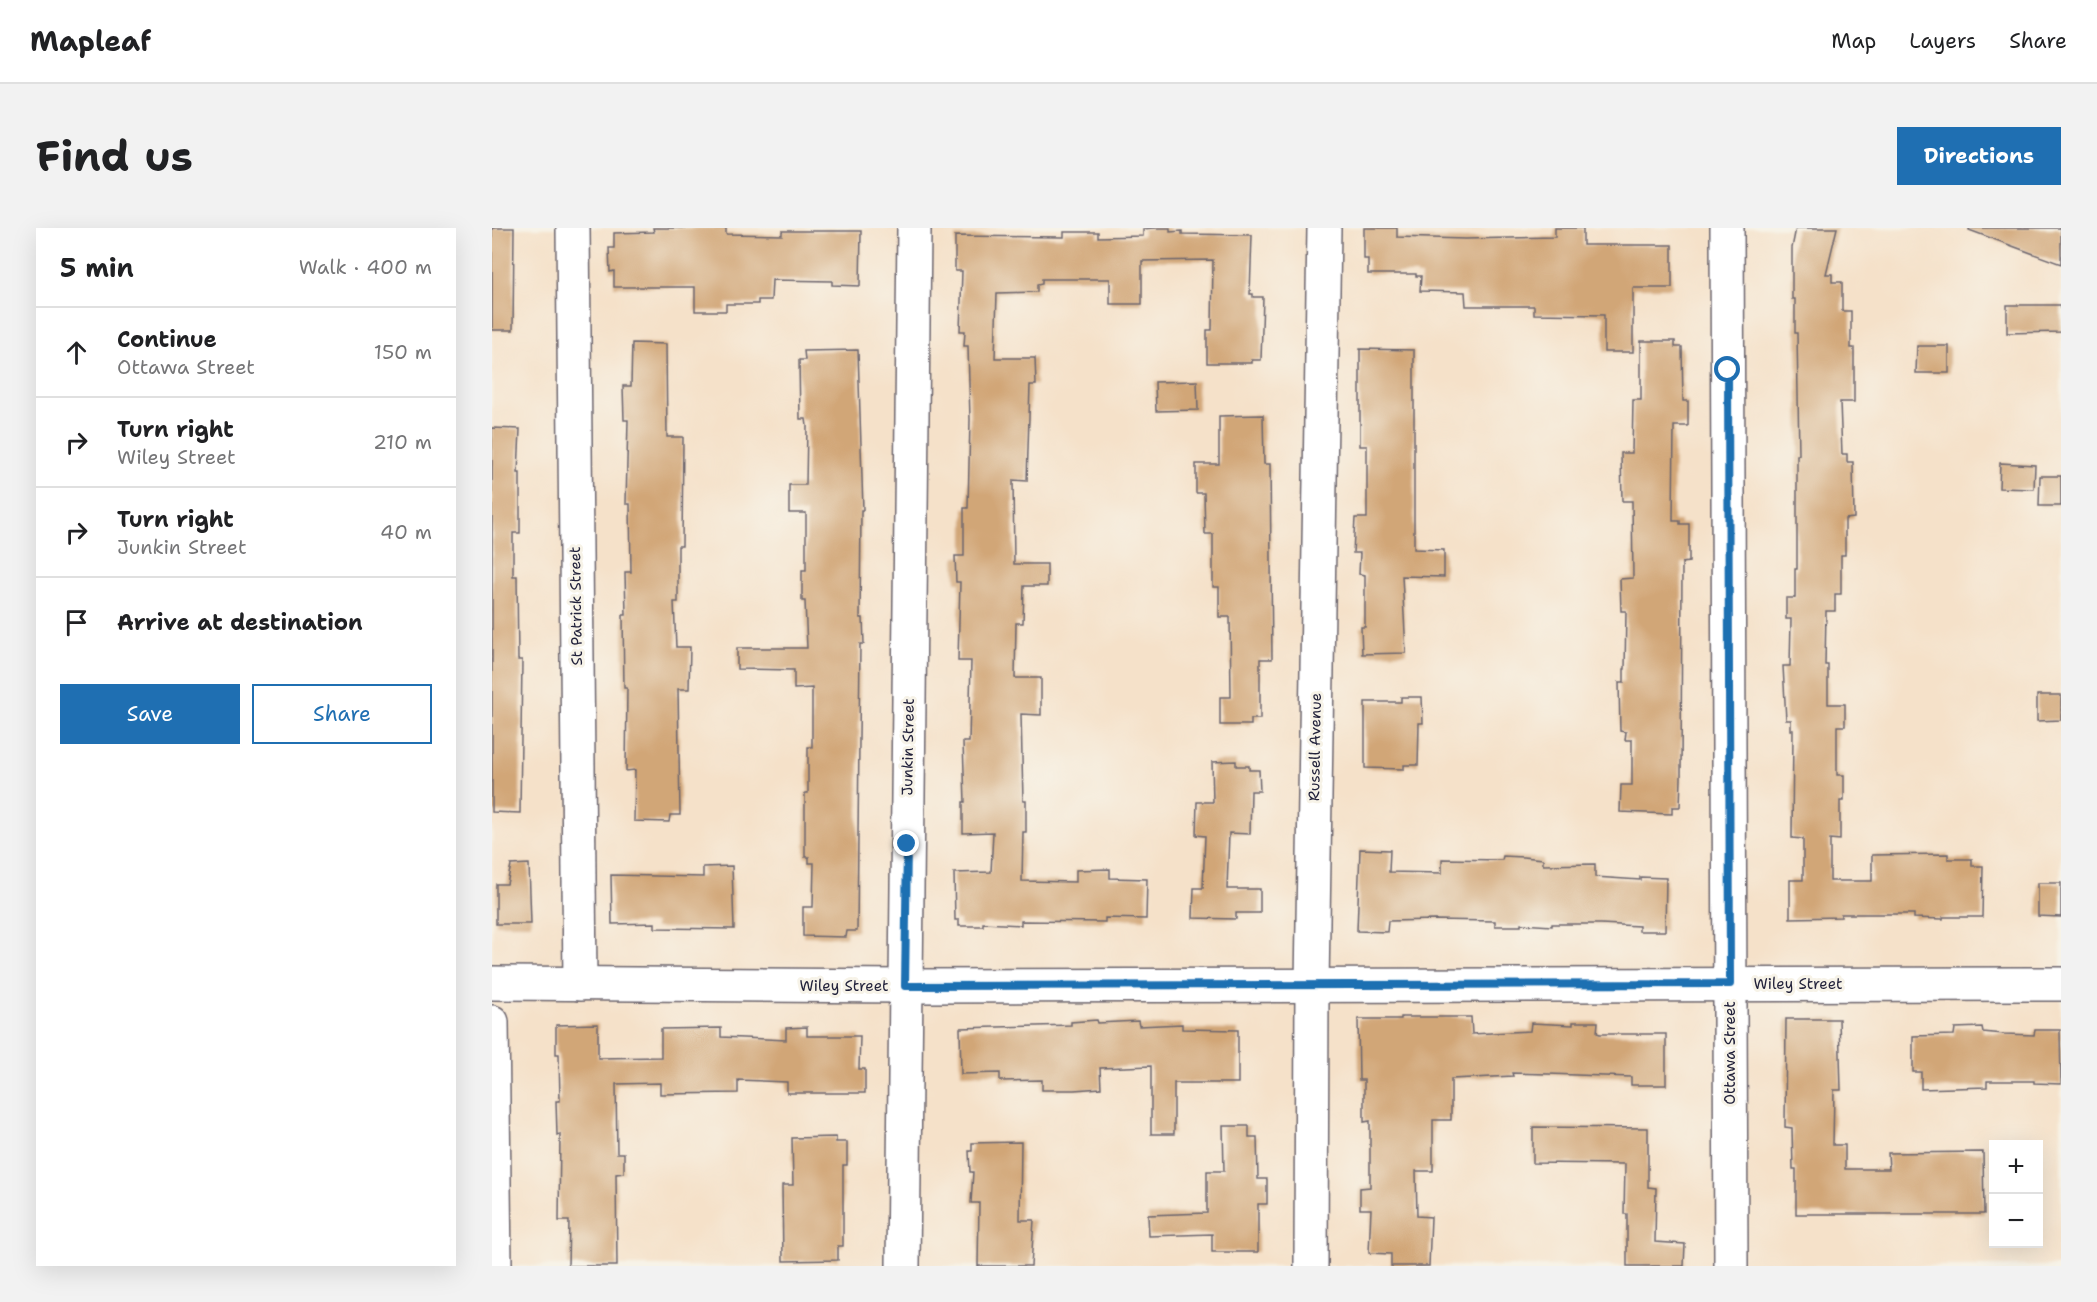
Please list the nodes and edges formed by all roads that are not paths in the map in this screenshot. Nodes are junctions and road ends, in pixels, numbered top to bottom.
1 (573, 228) edge
2 (914, 228) edge
3 (1324, 228) edge
4 (1727, 228) edge
5 (492, 983) edge
6 (580, 984) junction
7 (1311, 984) junction
8 (1730, 984) junction
9 (2061, 984) edge
10 (905, 986) junction
11 (492, 1022) edge
12 (495, 1266) edge
13 (903, 1266) edge
14 (1311, 1266) edge
15 (1731, 1266) edge

1 - 6 street, St Patrick Street
2 - 10 street, Junkin Street
3 - 7 street, Russell Avenue
4 - 8 street, Ottawa Street
5 - 6 street, Wiley Street
6 - 10 street, Wiley Street
7 - 8 street, Wiley Street
7 - 10 street, Wiley Street
7 - 14 street, Russell Avenue
8 - 9 street, Wiley Street
8 - 15 street, Ottawa Street
10 - 13 street, Junkin Street
11 - 12 street

